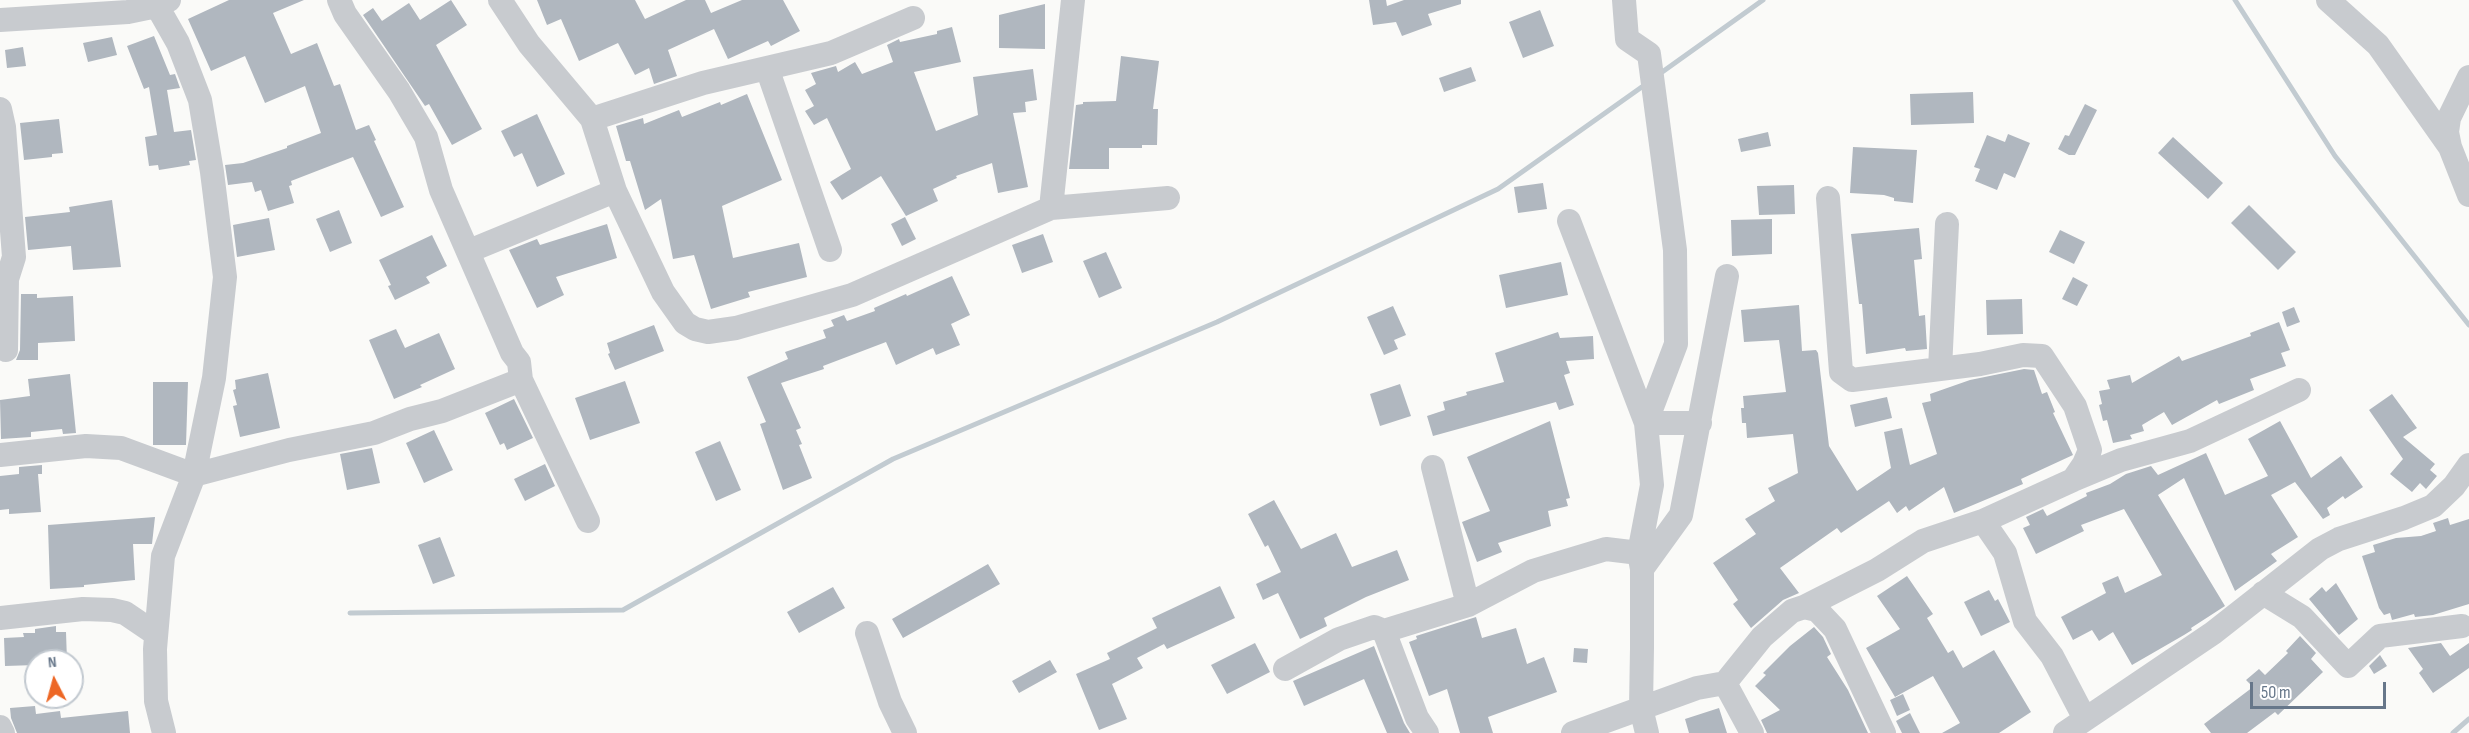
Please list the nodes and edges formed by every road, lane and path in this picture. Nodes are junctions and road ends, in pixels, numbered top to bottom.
1 (339, 0) edge
2 (500, 0) edge
3 (1072, 0) edge
4 (1624, 0) edge
5 (2328, 0) edge
6 (163, 3) edge
7 (71, 8) edge
8 (913, 18) dead end
9 (0, 21) edge
10 (767, 68) junction
11 (2469, 77) edge
12 (0, 109) edge
13 (592, 119) junction
14 (2450, 147) junction
15 (615, 190) junction
16 (2469, 195) edge
17 (1168, 198) dead end
18 (1828, 198) dead end
19 (1051, 208) junction
20 (1569, 221) dead end
21 (1947, 224) dead end
22 (830, 250) dead end
23 (469, 251) junction
24 (1727, 276) dead end
25 (6, 350) dead end
26 (1940, 369) junction
27 (520, 380) junction
28 (2299, 390) dead end
29 (1646, 423) junction
30 (1700, 423) junction
31 (0, 455) edge
32 (2469, 465) edge
33 (1433, 467) dead end
34 (194, 475) junction
35 (2073, 480) junction
36 (588, 520) dead end
37 (1983, 521) junction
38 (1640, 561) junction
39 (2263, 593) junction
40 (1468, 605) junction
41 (1804, 607) junction
42 (0, 618) edge
43 (2462, 626) dead end
44 (1384, 631) junction
45 (867, 633) dead end
46 (156, 634) junction
47 (1285, 669) dead end
48 (1725, 683) junction
49 (1641, 708) junction
50 (2085, 719) junction
51 (0, 727) edge
52 (158, 728) edge
53 (3, 733) edge
54 (904, 733) edge
55 (1427, 733) edge
56 (1573, 733) edge
57 (1647, 733) edge
58 (1752, 733) edge
59 (1884, 733) edge
60 (2065, 733) edge

1 - 23 street
2 - 13 street
3 - 19 street
4 - 29 street
5 - 14 street
6 - 7 street
6 - 34 street
7 - 9 street
8 - 10 street
10 - 13 street
10 - 22 street
11 - 14 street
12 - 25 street
13 - 15 street
14 - 16 street
15 - 19 street
15 - 23 street
17 - 19 street
18 - 26 street
20 - 29 street
21 - 26 street
23 - 27 street
24 - 30 street
26 - 35 street
27 - 34 street
27 - 36 street
28 - 35 street
29 - 30 street
29 - 38 street
30 - 38 street
31 - 34 street
32 - 39 street
33 - 40 street
34 - 46 street
35 - 37 street
37 - 41 street
37 - 50 street
38 - 40 street
38 - 49 street
39 - 43 street
39 - 50 street
40 - 44 street
41 - 48 street
41 - 59 street
42 - 46 street
44 - 47 street
44 - 55 street
45 - 54 street
46 - 52 street
48 - 49 street
48 - 58 street
49 - 56 street
49 - 57 street
50 - 60 street
51 - 53 street

